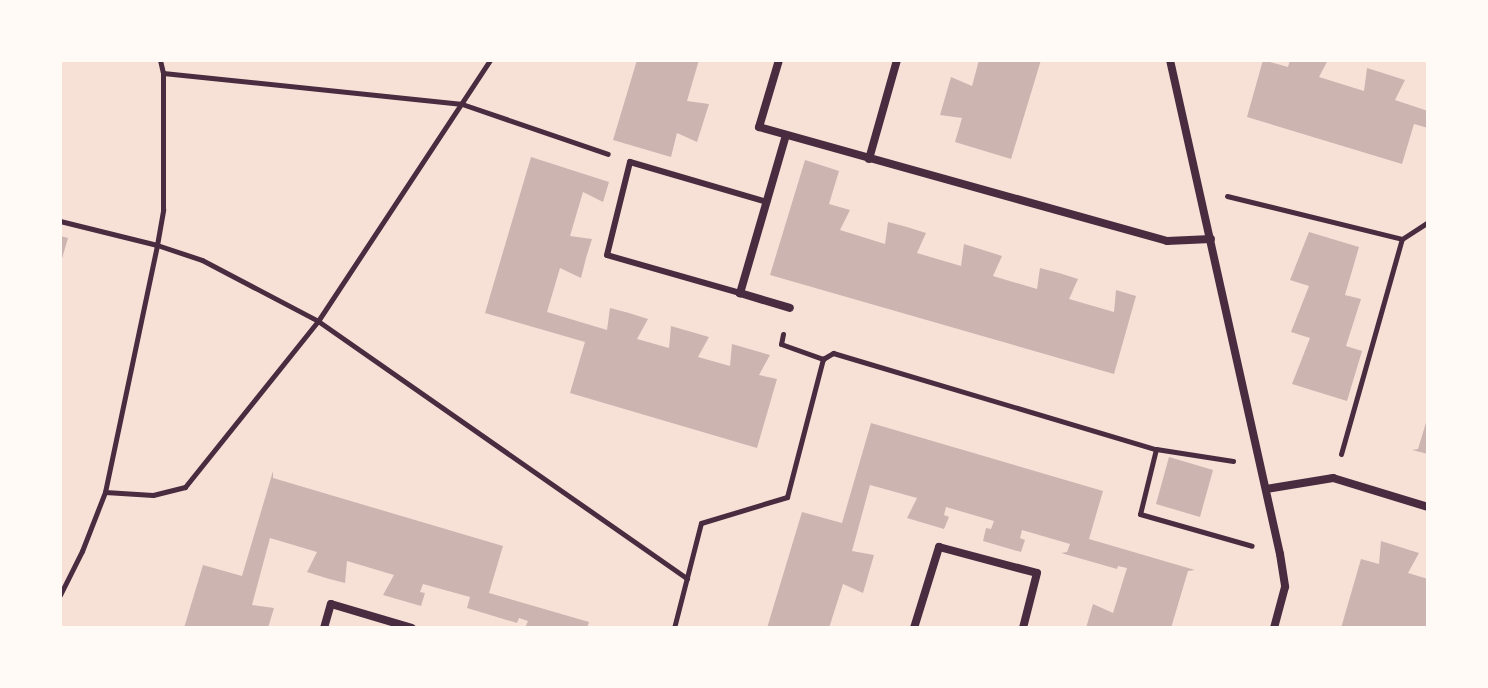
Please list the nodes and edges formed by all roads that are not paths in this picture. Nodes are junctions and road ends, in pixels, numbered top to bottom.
1 (779, 60) edge
2 (897, 60) edge
3 (1170, 60) edge
4 (786, 135) junction
5 (869, 159) junction
6 (767, 202) junction
7 (1211, 239) junction
8 (740, 293) junction
9 (790, 308) road end
10 (1266, 489) junction
11 (1428, 507) edge
12 (324, 628) edge
13 (412, 628) edge
14 (914, 628) edge
15 (1023, 628) edge
16 (1274, 628) edge

1 - 4 street
2 - 5 street
3 - 7 street
4 - 5 street
4 - 6 street
5 - 7 street
6 - 8 street
6 - 8 lane
7 - 10 street
8 - 9 street
10 - 11 street
10 - 16 street
12 - 13 street
14 - 15 street

